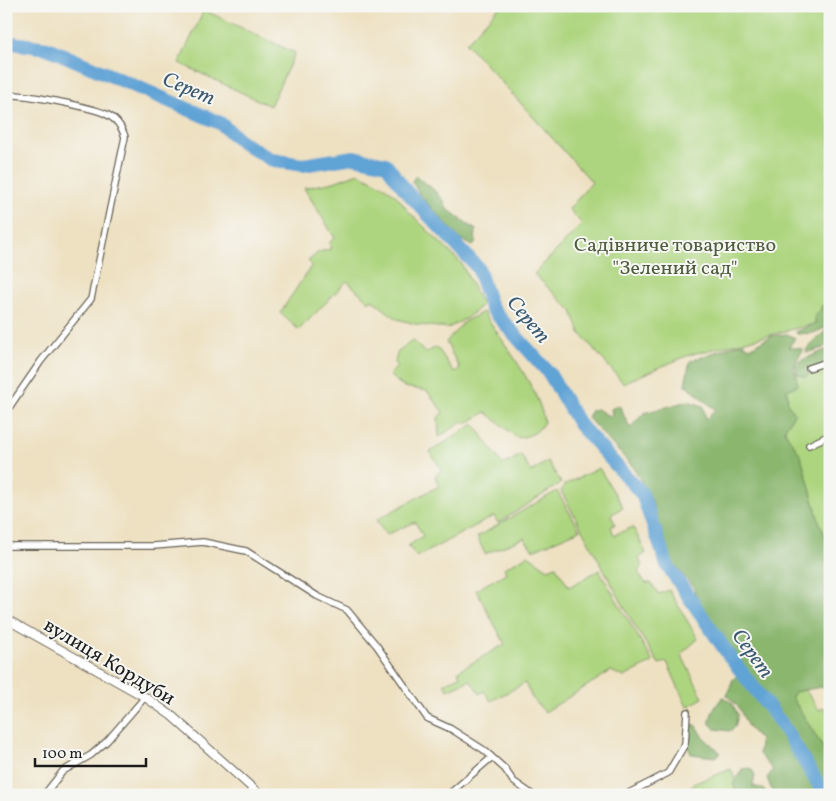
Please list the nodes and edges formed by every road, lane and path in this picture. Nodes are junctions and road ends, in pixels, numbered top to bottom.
1 (6, 95) edge
2 (830, 361) edge
3 (809, 368) dead end
4 (6, 412) edge
5 (830, 435) edge
6 (809, 444) dead end
7 (6, 546) edge
8 (6, 620) edge
9 (145, 697) junction
10 (688, 712) dead end
11 (491, 758) junction
12 (44, 795) edge
13 (260, 795) edge
14 (448, 795) edge
15 (533, 795) edge
16 (625, 795) edge

1 - 4 street
2 - 3 street
5 - 6 street
7 - 11 street
8 - 9 street, вулиця Кордуби
9 - 12 street
9 - 13 street, вулиця Кордуби
10 - 16 street
11 - 14 street
11 - 15 street

